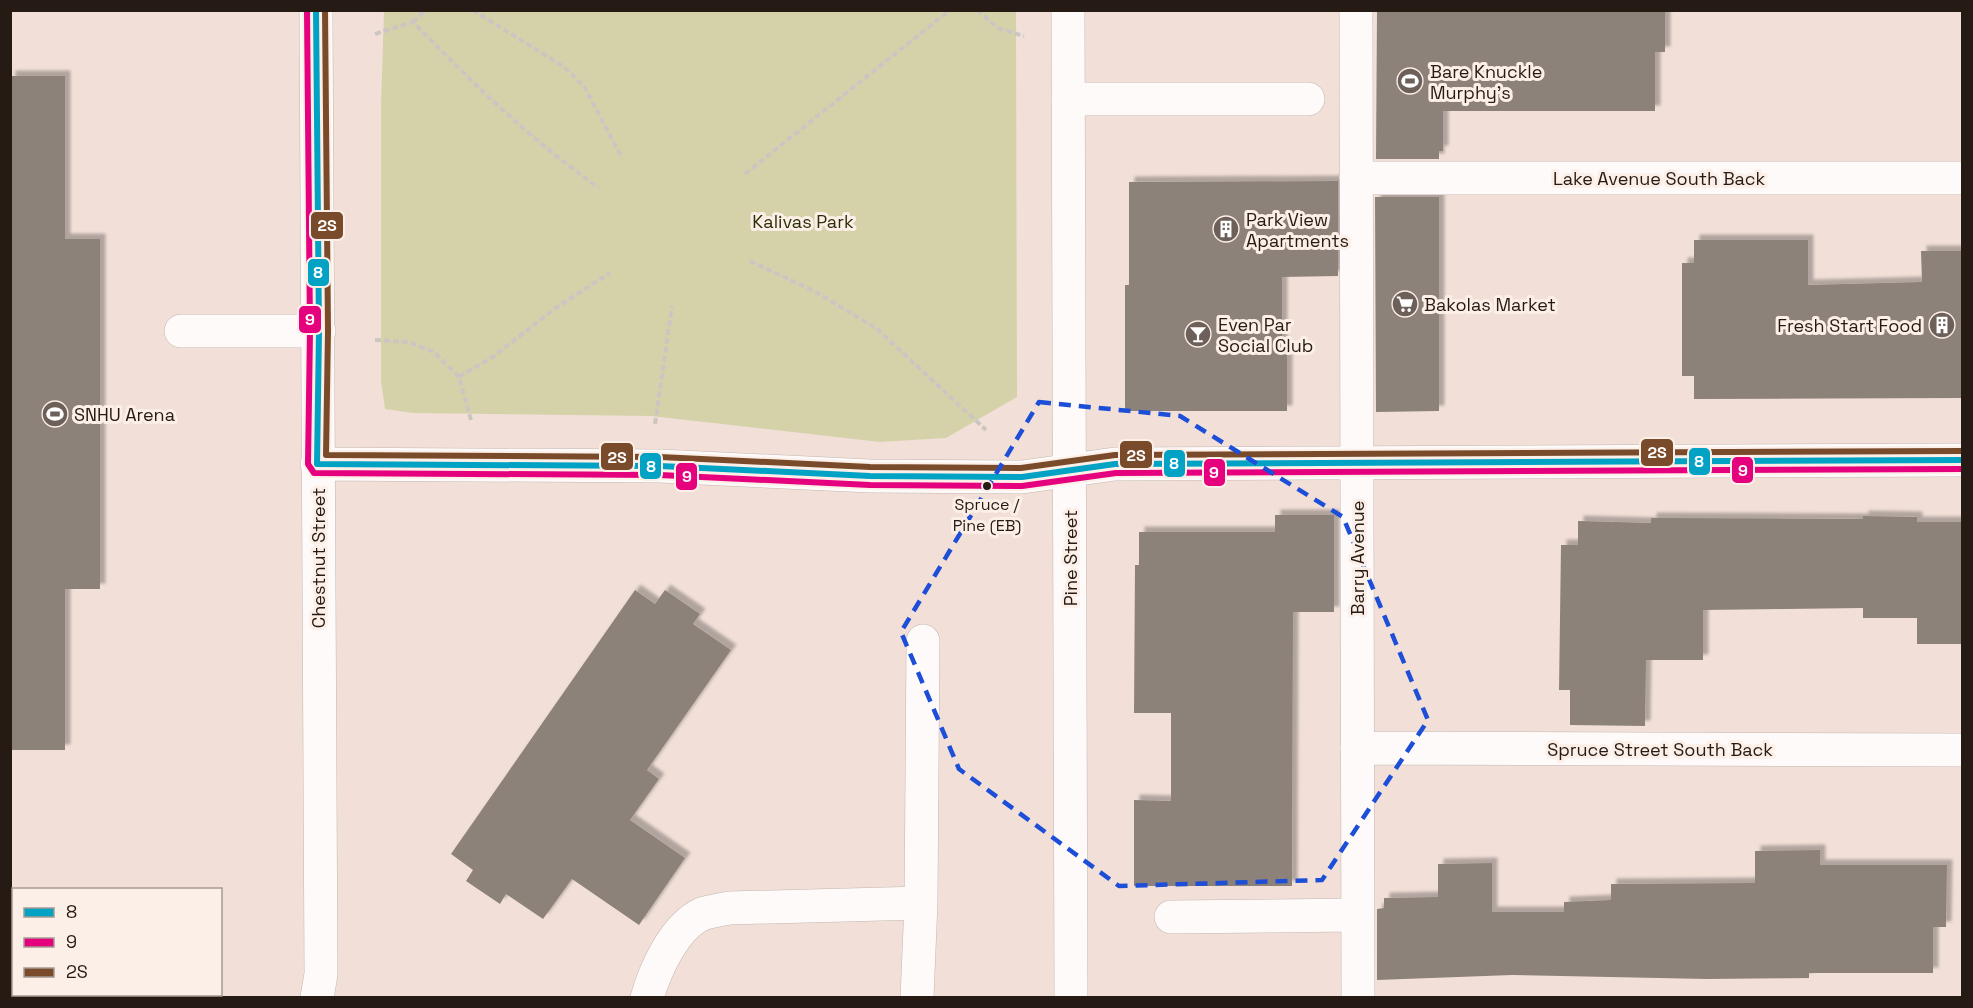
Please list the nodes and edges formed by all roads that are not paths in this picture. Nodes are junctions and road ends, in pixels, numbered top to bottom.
1 (316, 10) edge
2 (1068, 10) edge
3 (1356, 10) edge
4 (1068, 99) junction
5 (1308, 99) dead end
6 (1356, 178) junction
7 (1962, 178) edge
8 (181, 331) dead end
9 (319, 332) junction
10 (1962, 460) edge
11 (1357, 463) junction
12 (317, 465) junction
13 (1070, 471) junction
14 (922, 641) dead end
15 (1357, 748) junction
16 (1962, 750) edge
17 (921, 903) junction
18 (1357, 915) junction
19 (1171, 917) dead end
20 (317, 998) edge
21 (646, 998) edge
22 (917, 998) edge
23 (1071, 998) edge
24 (1358, 998) edge

1 - 9 street, Chestnut Street
2 - 4 street, Pine Street
3 - 6 street, Barry Avenue
4 - 5 street
4 - 13 street, Pine Street
6 - 7 street, Lake Avenue South Back
6 - 11 street, Barry Avenue
8 - 9 street
9 - 12 street, Chestnut Street
10 - 11 street
11 - 13 street
11 - 15 street, Barry Avenue
12 - 13 street
12 - 20 street, Chestnut Street
13 - 23 street, Pine Street
14 - 17 street
15 - 16 street, Spruce Street South Back
15 - 18 street, Barry Avenue
17 - 21 street
17 - 22 street
18 - 19 street
18 - 24 street, Barry Avenue

